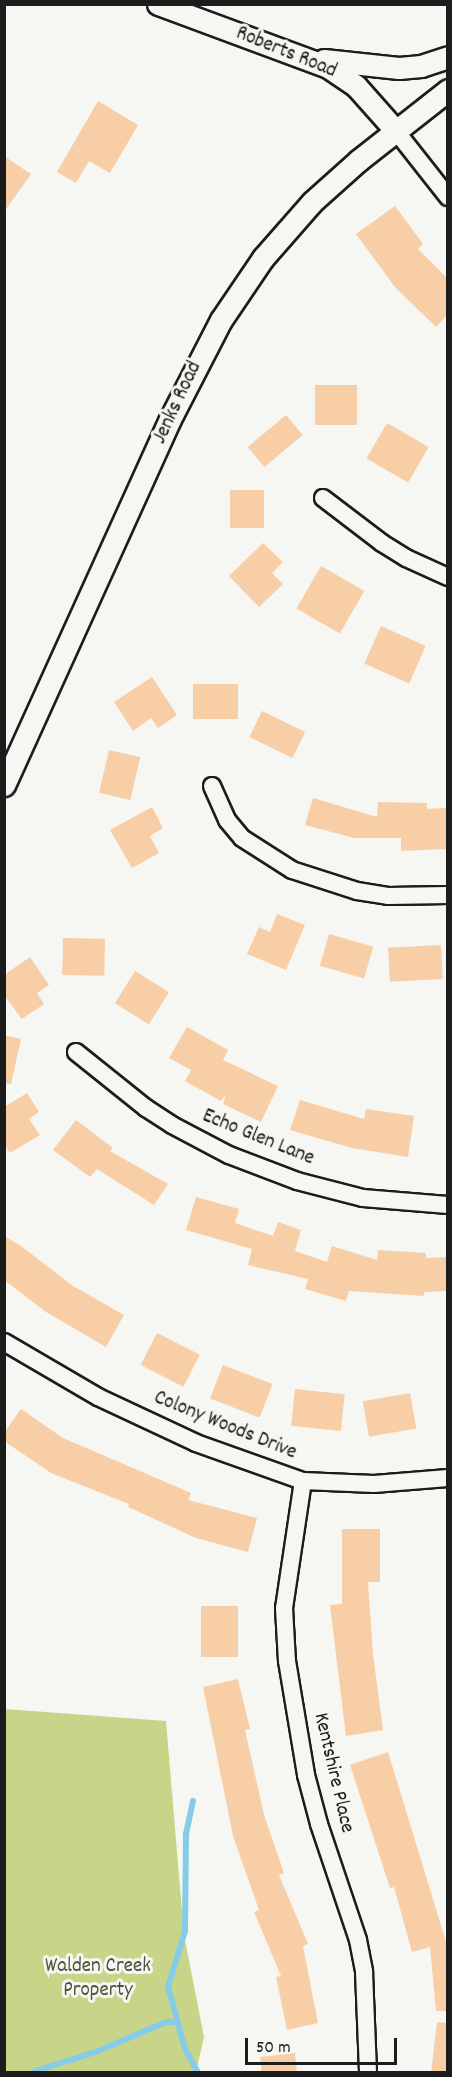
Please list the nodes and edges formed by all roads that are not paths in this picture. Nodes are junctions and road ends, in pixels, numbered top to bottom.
1 (158, 4) edge
2 (447, 57) edge
3 (305, 58) junction
4 (447, 90) edge
5 (396, 131) junction
6 (447, 197) edge
7 (323, 498) dead end
8 (447, 577) edge
9 (4, 785) edge
10 (212, 786) dead end
11 (447, 895) edge
12 (75, 1052) dead end
13 (447, 1205) edge
14 (7, 1347) edge
15 (447, 1478) edge
16 (303, 1481) junction
17 (368, 2072) edge

1 - 3 street, Roberts Road
2 - 3 street
3 - 5 street, Roberts Road
4 - 5 street, Jenks Road
5 - 6 street
5 - 9 street, Jenks Road
7 - 8 street
10 - 11 street
12 - 13 street, Echo Glen Lane
14 - 16 street, Colony Woods Drive
15 - 16 street, Colony Woods Drive
16 - 17 street, Kentshire Place

